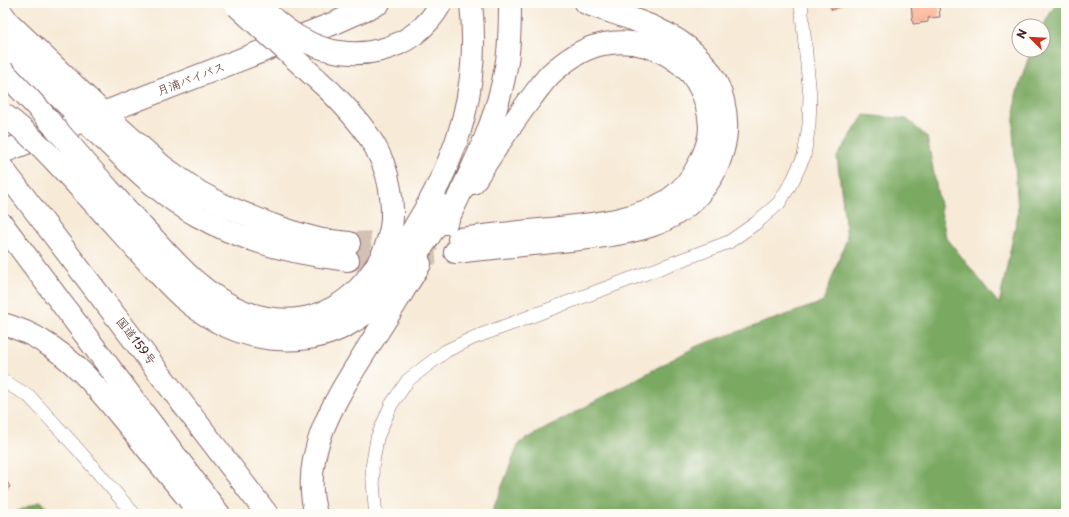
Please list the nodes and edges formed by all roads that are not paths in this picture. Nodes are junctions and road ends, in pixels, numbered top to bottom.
1 (379, 3) edge
2 (441, 3) edge
3 (471, 3) edge
4 (510, 3) edge
5 (801, 3) edge
6 (243, 4) edge
7 (588, 4) edge
8 (3, 15) edge
9 (3, 42) edge
10 (3, 71) edge
11 (3, 94) edge
12 (3, 114) edge
13 (93, 117) junction
14 (3, 152) edge
15 (478, 154) junction
16 (3, 169) edge
17 (104, 199) junction
18 (6, 228) edge
19 (454, 238) junction
20 (348, 252) tunnel mouth
21 (401, 279) junction
22 (328, 311) junction
23 (3, 324) edge
24 (3, 381) edge
25 (134, 514) edge
26 (201, 514) edge
27 (219, 514) edge
28 (267, 514) edge
29 (316, 514) edge
30 (377, 514) edge

1 - 13 highway, 月浦バイパス
2 - 6 highway, bridge
3 - 22 highway
4 - 15 highway
5 - 30 street
6 - 22 highway, bridge
7 - 19 highway
8 - 13 highway
9 - 13 highway
10 - 17 highway, bridge
11 - 17 highway, bridge
12 - 17 highway, bridge
13 - 14 highway, 月浦バイパス
13 - 20 highway
15 - 19 highway
15 - 21 highway
16 - 28 highway, 国道159号
17 - 21 highway
17 - 22 highway
18 - 27 highway
19 - 19 highway
19 - 21 highway
19 - 29 highway
23 - 26 highway
24 - 25 street

